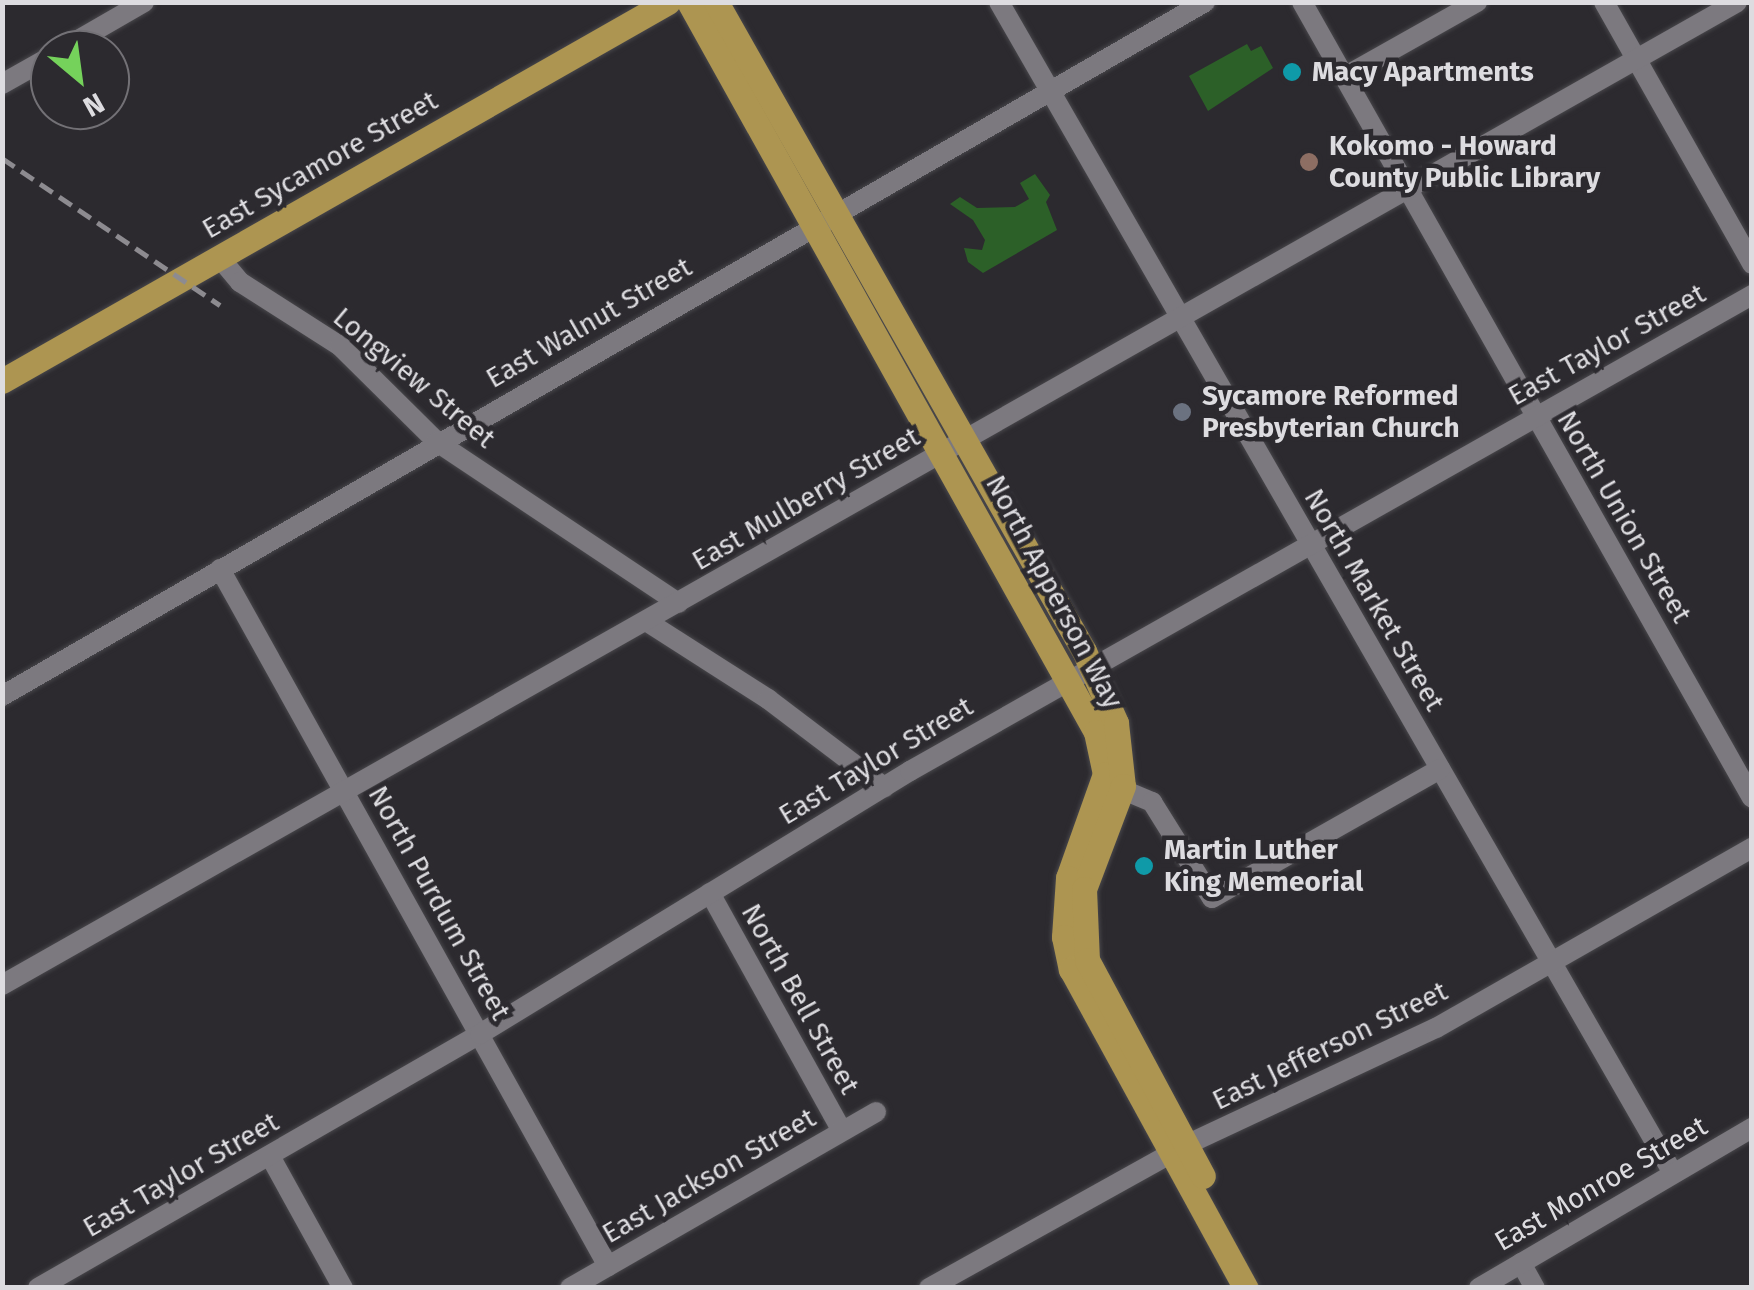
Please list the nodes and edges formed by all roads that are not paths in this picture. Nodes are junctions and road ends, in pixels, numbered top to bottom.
1 (144, 2) edge
2 (668, 2) edge
3 (688, 2) edge
4 (716, 2) edge
5 (999, 2) edge
6 (1205, 2) edge
7 (1302, 2) edge
8 (1476, 2) edge
9 (1604, 2) edge
10 (1738, 2) edge
11 (96, 30) edge
12 (1636, 60) junction
13 (30, 66) edge
14 (1344, 76) junction
15 (5, 77) edge
16 (1051, 90) junction
17 (1409, 190) junction
18 (825, 218) junction
19 (219, 257) junction
20 (1752, 264) edge
21 (1752, 296) edge
22 (1180, 320) junction
23 (2, 382) edge
24 (1536, 417) junction
25 (437, 442) junction
26 (954, 447) junction
27 (1310, 544) junction
28 (220, 568) junction
29 (678, 603) junction
30 (646, 620) junction
31 (1082, 672) junction
32 (2, 696) edge
33 (1440, 769) junction
34 (1113, 785) junction
35 (884, 787) junction
36 (345, 790) junction
37 (1752, 798) edge
38 (1752, 848) edge
39 (710, 893) junction
40 (1552, 961) junction
41 (2, 985) edge
42 (480, 1034) junction
43 (876, 1112) dead end
44 (1752, 1128) edge
45 (842, 1131) junction
46 (1179, 1149) junction
47 (270, 1156) junction
48 (1674, 1172) junction
49 (1521, 1263) junction
50 (608, 1266) junction
51 (943, 1284) edge
52 (38, 1288) edge
53 (343, 1288) edge
54 (570, 1288) edge
55 (1246, 1288) edge
56 (1265, 1288) edge
57 (1479, 1288) edge
58 (1535, 1288) edge

1 - 11 street
2 - 19 main road, East Sycamore Street
3 - 18 main road, North Apperson Way
4 - 18 main road, North Apperson Way
5 - 16 street, North Market Street
6 - 16 street, East Walnut Street
7 - 14 street, North Union Street
8 - 14 street
9 - 12 street
10 - 12 street, East Mulberry Street
12 - 17 street, East Mulberry Street
12 - 20 street
13 - 15 street
14 - 17 street, North Union Street
16 - 18 street, East Walnut Street
16 - 22 street, North Market Street
17 - 22 street, East Mulberry Street
17 - 24 street, North Union Street
18 - 25 street, East Walnut Street
18 - 26 main road, North Apperson Way
19 - 23 main road, East Sycamore Street
19 - 25 street, Longview Street
21 - 24 street, East Taylor Street
22 - 26 street, East Mulberry Street
22 - 27 street, North Market Street
24 - 27 street, East Taylor Street
24 - 37 street, North Union Street
25 - 28 street, East Walnut Street
25 - 29 street, Longview Street
26 - 29 street, East Mulberry Street
26 - 31 main road, North Apperson Way
27 - 31 street, East Taylor Street
27 - 33 street, North Market Street
28 - 32 street, East Walnut Street
28 - 36 street, North Purdum Street
29 - 30 street, East Mulberry Street
30 - 35 street
30 - 36 street, East Mulberry Street
31 - 34 main road, North Apperson Way
31 - 35 street, East Taylor Street
33 - 34 street
33 - 40 street, North Market Street
34 - 46 main road, North Apperson Way
35 - 39 street, East Taylor Street
36 - 41 street, East Mulberry Street
36 - 42 street, North Purdum Street
38 - 40 street, East Jefferson Street
39 - 42 street, East Taylor Street
39 - 45 street, North Bell Street
40 - 46 street, East Jefferson Street
40 - 48 street, North Market Street
42 - 47 street, East Taylor Street
42 - 50 street, North Purdum Street
43 - 45 street, East Jackson Street
44 - 48 street, East Monroe Street
45 - 50 street, East Jackson Street
46 - 51 street, East Jefferson Street
46 - 55 main road, North Apperson Way
46 - 56 main road, North Apperson Way
47 - 52 street, East Taylor Street
47 - 53 street
48 - 49 street, East Monroe Street
49 - 57 street, East Monroe Street
49 - 58 street
50 - 54 street, East Jackson Street

